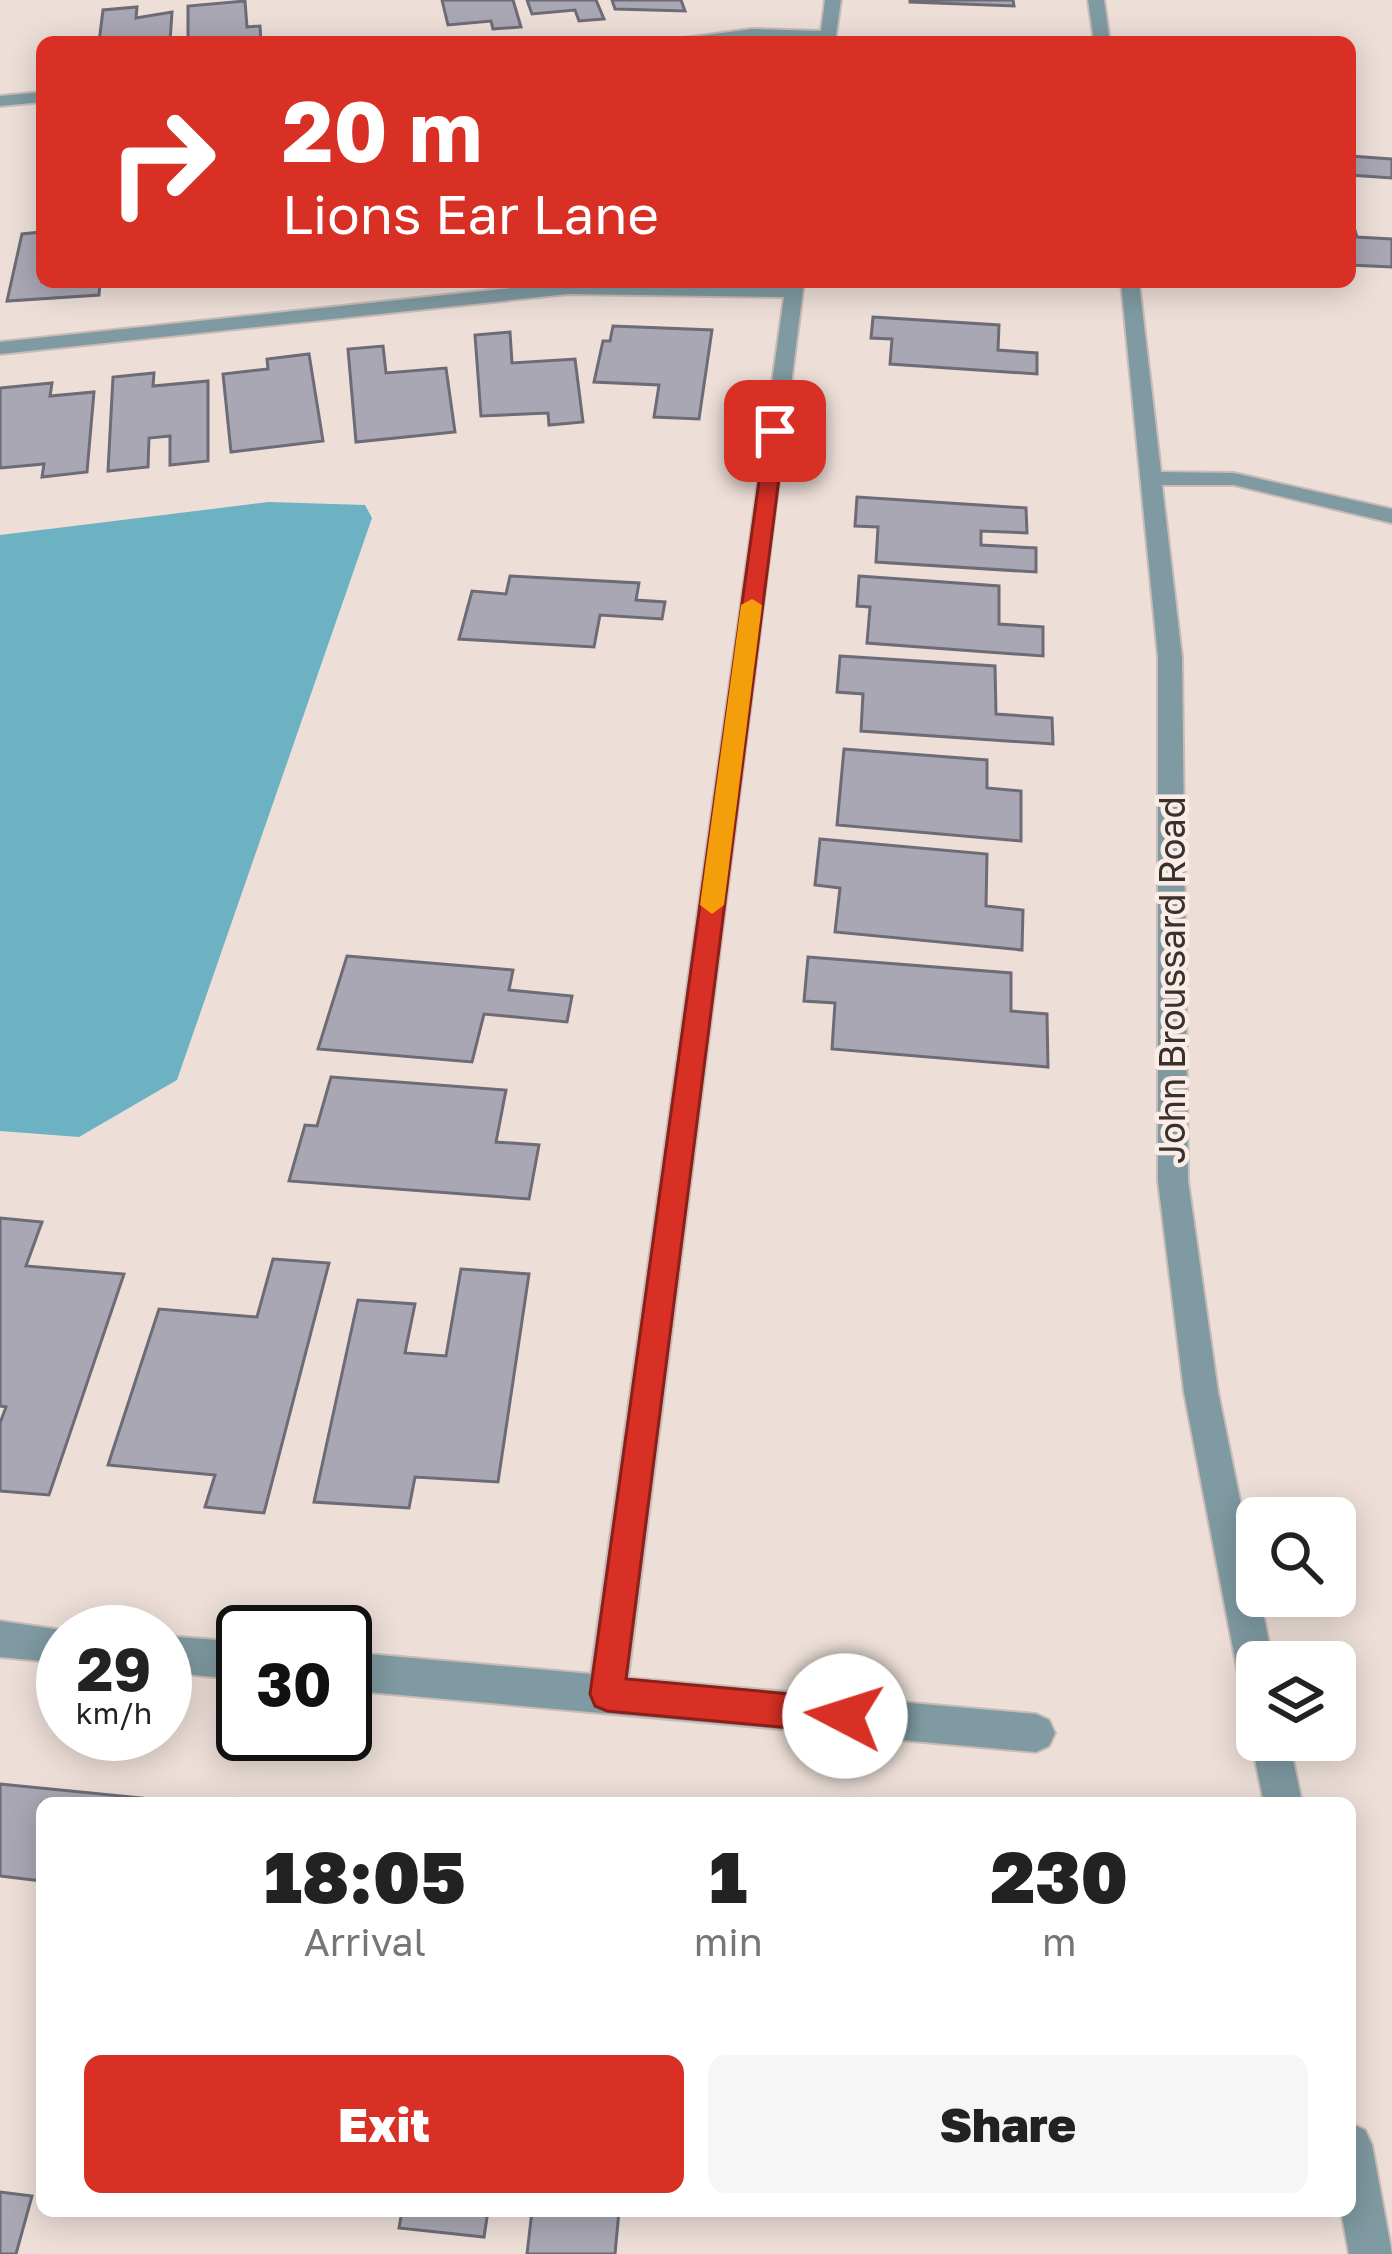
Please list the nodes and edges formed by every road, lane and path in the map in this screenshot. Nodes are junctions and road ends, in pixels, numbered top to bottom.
1 (833, 0) edge
2 (1096, 0) edge
3 (729, 36) edge
4 (782, 36) edge
5 (828, 36) edge
6 (1101, 36) edge
7 (36, 98) edge
8 (0, 101) edge
9 (568, 288) edge
10 (794, 288) edge
11 (1131, 288) edge
12 (0, 348) edge
13 (1151, 478) junction
14 (1392, 516) edge
15 (0, 1640) edge
16 (1251, 1641) edge
17 (36, 1643) edge
18 (372, 1673) edge
19 (607, 1694) junction
20 (1036, 1733) dead end
21 (1274, 1761) edge
22 (1281, 1797) edge
23 (1356, 2176) edge
24 (1371, 2254) edge

1 - 5 street
2 - 6 street
3 - 4 street
7 - 8 street
9 - 12 street
10 - 19 street
11 - 13 street, John Broussard Road
13 - 14 street
13 - 16 street, John Broussard Road
15 - 17 street
18 - 19 street
19 - 20 street
21 - 22 street
23 - 24 street

